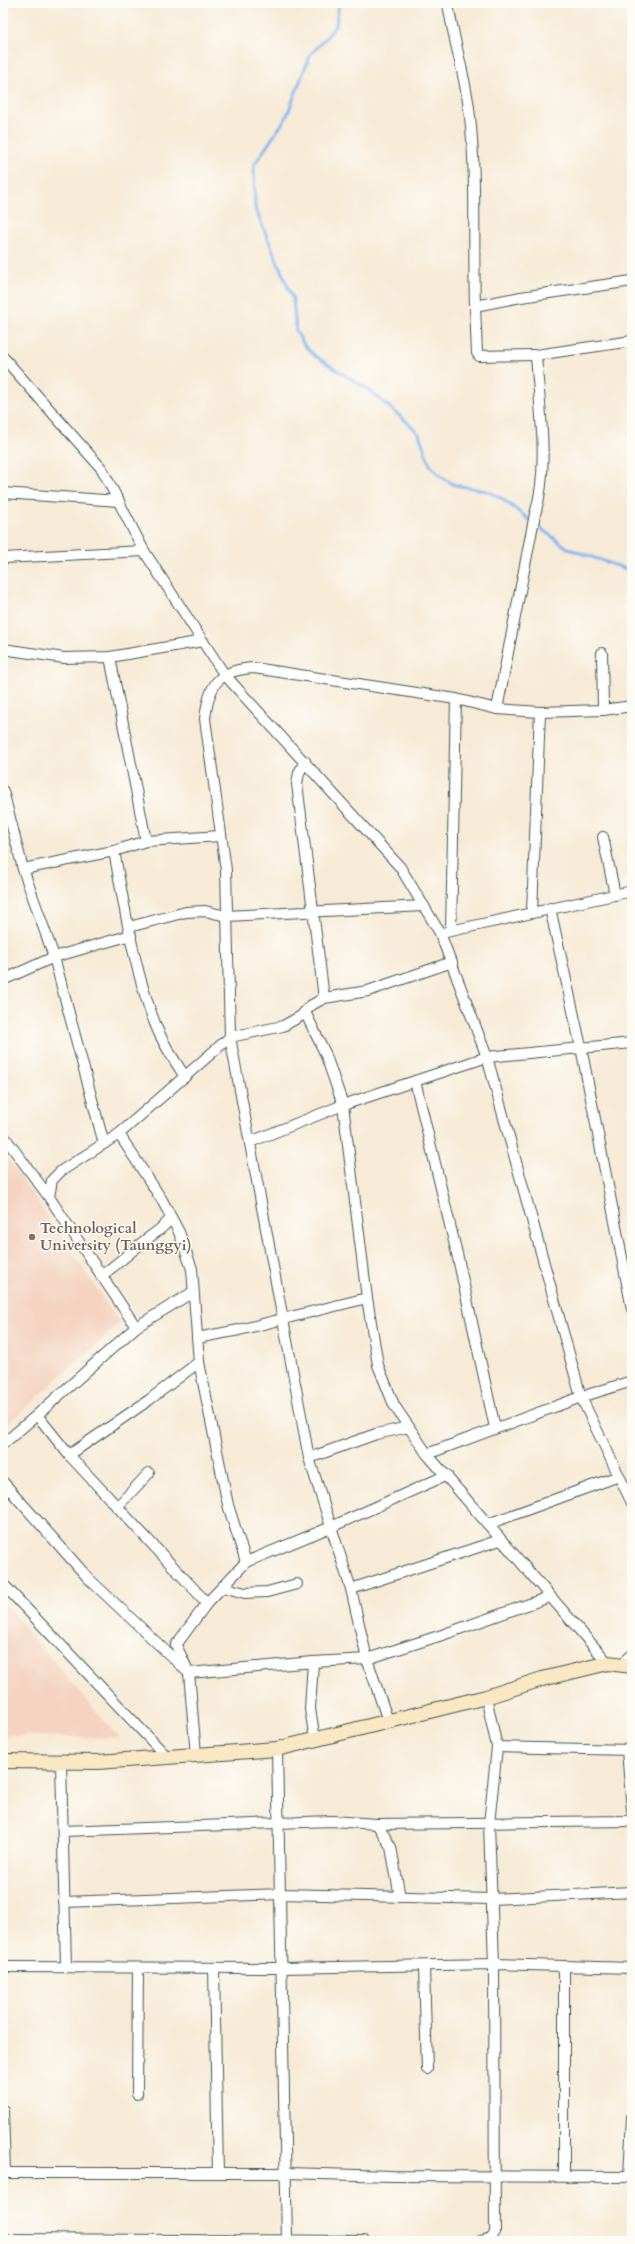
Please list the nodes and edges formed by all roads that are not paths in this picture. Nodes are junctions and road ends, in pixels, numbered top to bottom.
1 (448, 3) edge
2 (632, 281) edge
3 (475, 306) junction
4 (632, 341) edge
5 (536, 355) junction
6 (3, 357) edge
7 (3, 493) edge
8 (119, 501) junction
9 (144, 550) junction
10 (3, 558) edge
11 (202, 641) junction
12 (3, 649) edge
13 (602, 653) dead end
14 (110, 657) junction
15 (224, 674) junction
16 (456, 699) junction
17 (632, 706) edge
18 (497, 709) junction
19 (603, 710) junction
20 (540, 712) junction
21 (304, 761) junction
22 (3, 791) edge
23 (220, 836) junction
24 (603, 837) dead end
25 (146, 841) junction
26 (114, 851) junction
27 (23, 869) junction
28 (632, 892) edge
29 (615, 895) junction
30 (424, 906) junction
31 (550, 908) junction
32 (312, 912) junction
33 (532, 912) junction
34 (226, 916) junction
35 (451, 930) junction
36 (130, 931) junction
37 (440, 933) junction
38 (54, 957) junction
39 (452, 962) junction
40 (3, 980) edge
41 (324, 998) junction
42 (305, 1012) junction
43 (230, 1036) junction
44 (632, 1043) edge
45 (581, 1047) junction
46 (487, 1057) junction
47 (185, 1077) junction
48 (416, 1081) junction
49 (343, 1105) junction
50 (120, 1134) junction
51 (3, 1135) edge
52 (250, 1142) junction
53 (104, 1144) junction
54 (49, 1197) junction
55 (171, 1218) junction
56 (101, 1276) junction
57 (193, 1292) junction
58 (367, 1298) junction
59 (632, 1309) edge
60 (283, 1320) junction
61 (136, 1328) junction
62 (197, 1338) junction
63 (199, 1362) junction
64 (632, 1381) edge
65 (581, 1397) junction
66 (37, 1415) junction
67 (409, 1427) junction
68 (494, 1428) junction
69 (3, 1444) edge
70 (427, 1454) junction
71 (69, 1455) junction
72 (309, 1458) junction
73 (148, 1473) dead end
74 (447, 1475) junction
75 (619, 1476) junction
76 (3, 1482) edge
77 (632, 1503) edge
78 (117, 1507) junction
79 (488, 1524) junction
80 (331, 1527) junction
81 (500, 1540) junction
82 (246, 1562) junction
83 (3, 1584) edge
84 (298, 1584) dead end
85 (223, 1587) junction
86 (351, 1589) junction
87 (549, 1597) junction
88 (207, 1604) junction
89 (367, 1659) junction
90 (629, 1661) edge
91 (313, 1662) junction
92 (608, 1663) junction
93 (189, 1674) junction
94 (486, 1697) junction
95 (388, 1721) junction
96 (315, 1739) junction
97 (497, 1747) junction
98 (277, 1749) junction
99 (630, 1750) edge
100 (196, 1755) junction
101 (168, 1758) junction
102 (3, 1761) edge
103 (61, 1762) junction
104 (632, 1810) edge
105 (632, 1821) edge
106 (278, 1824) junction
107 (377, 1824) junction
108 (489, 1824) junction
109 (64, 1831) junction
110 (632, 1892) edge
111 (281, 1894) junction
112 (400, 1897) junction
113 (492, 1899) junction
114 (64, 1902) junction
115 (494, 1964) junction
116 (564, 1966) junction
117 (3, 1967) edge
118 (66, 1967) junction
119 (424, 1967) junction
120 (138, 1968) junction
121 (214, 1968) junction
122 (282, 1968) junction
123 (632, 1968) edge
124 (427, 2069) dead end
125 (137, 2094) dead end
126 (3, 2110) edge
127 (632, 2117) edge
128 (4, 2173) edge
129 (218, 2173) junction
130 (286, 2173) junction
131 (493, 2175) junction
132 (564, 2176) junction
133 (630, 2177) edge
134 (3, 2239) edge
135 (287, 2240) edge
136 (364, 2241) edge
137 (481, 2241) edge

1 - 3 street
2 - 3 street
3 - 5 street
4 - 5 street
5 - 18 street
6 - 8 street
7 - 8 street
8 - 9 street
9 - 10 street
9 - 11 street
11 - 14 street
11 - 15 street
12 - 14 street
13 - 19 street
14 - 25 street
15 - 16 street
15 - 21 street
15 - 23 street
16 - 18 street
16 - 35 street
17 - 19 street
18 - 20 street
19 - 20 street
20 - 33 street
21 - 30 street
21 - 32 street
22 - 27 street
23 - 25 street
23 - 34 street
24 - 29 street
25 - 26 street
26 - 27 street
26 - 36 street
27 - 38 street
28 - 29 street
29 - 31 street
30 - 32 street
30 - 37 street
31 - 33 street
31 - 45 street
32 - 34 street
32 - 41 street
33 - 35 street
34 - 36 street
34 - 43 street
35 - 37 street
36 - 38 street
36 - 47 street
37 - 39 street
38 - 40 street
38 - 53 street
39 - 41 street
39 - 46 street
41 - 42 street
42 - 43 street
42 - 49 street
43 - 47 street
43 - 52 street
44 - 45 street
45 - 46 street
45 - 59 street
46 - 48 street
46 - 65 street
47 - 50 street
48 - 49 street
48 - 68 street
49 - 52 street
49 - 58 street
50 - 53 street
50 - 55 street
51 - 54 street
52 - 60 street
53 - 54 street
54 - 56 street
55 - 56 street
55 - 57 street
56 - 61 street
57 - 61 street
57 - 62 street
58 - 60 street
58 - 67 street
60 - 62 street
60 - 72 street
61 - 66 street
62 - 63 street
63 - 71 street
63 - 82 street
64 - 65 street
65 - 68 street
65 - 75 street
66 - 69 street
66 - 71 street
67 - 70 street
67 - 72 street
68 - 70 street
70 - 74 street
71 - 78 street
72 - 80 street
73 - 78 street
74 - 79 street
74 - 80 street
75 - 77 street
75 - 79 street
76 - 93 street
78 - 88 street
79 - 81 street
80 - 82 street
80 - 86 street
81 - 86 street
81 - 87 street
82 - 85 street
83 - 101 street
84 - 85 street
85 - 88 street
86 - 89 street
87 - 89 street
87 - 92 street
88 - 93 street
89 - 91 street
89 - 95 street
90 - 92 main road
91 - 93 street
91 - 96 street
92 - 94 main road
93 - 100 street
94 - 95 main road
94 - 97 street
95 - 96 main road
96 - 98 main road
97 - 99 street
97 - 108 street
98 - 100 main road
98 - 106 street
99 - 104 street
100 - 101 main road
101 - 103 main road
102 - 103 main road
103 - 109 street
105 - 108 street
106 - 107 street
106 - 109 street
106 - 111 street
107 - 108 street
107 - 112 street
108 - 113 street
109 - 114 street
110 - 113 street
111 - 112 street
111 - 114 street
111 - 122 street
112 - 113 street
113 - 115 street
114 - 118 street
115 - 116 street
115 - 119 street
115 - 131 street
116 - 123 street
116 - 132 street
117 - 118 street
118 - 120 street
119 - 122 street
119 - 124 street
120 - 121 street
120 - 125 street
121 - 122 street
121 - 129 street
122 - 130 street
126 - 128 street
127 - 133 street
128 - 129 street
129 - 130 street
130 - 131 street
130 - 135 street
131 - 132 street
131 - 137 street
132 - 133 street
134 - 135 street
135 - 136 street

